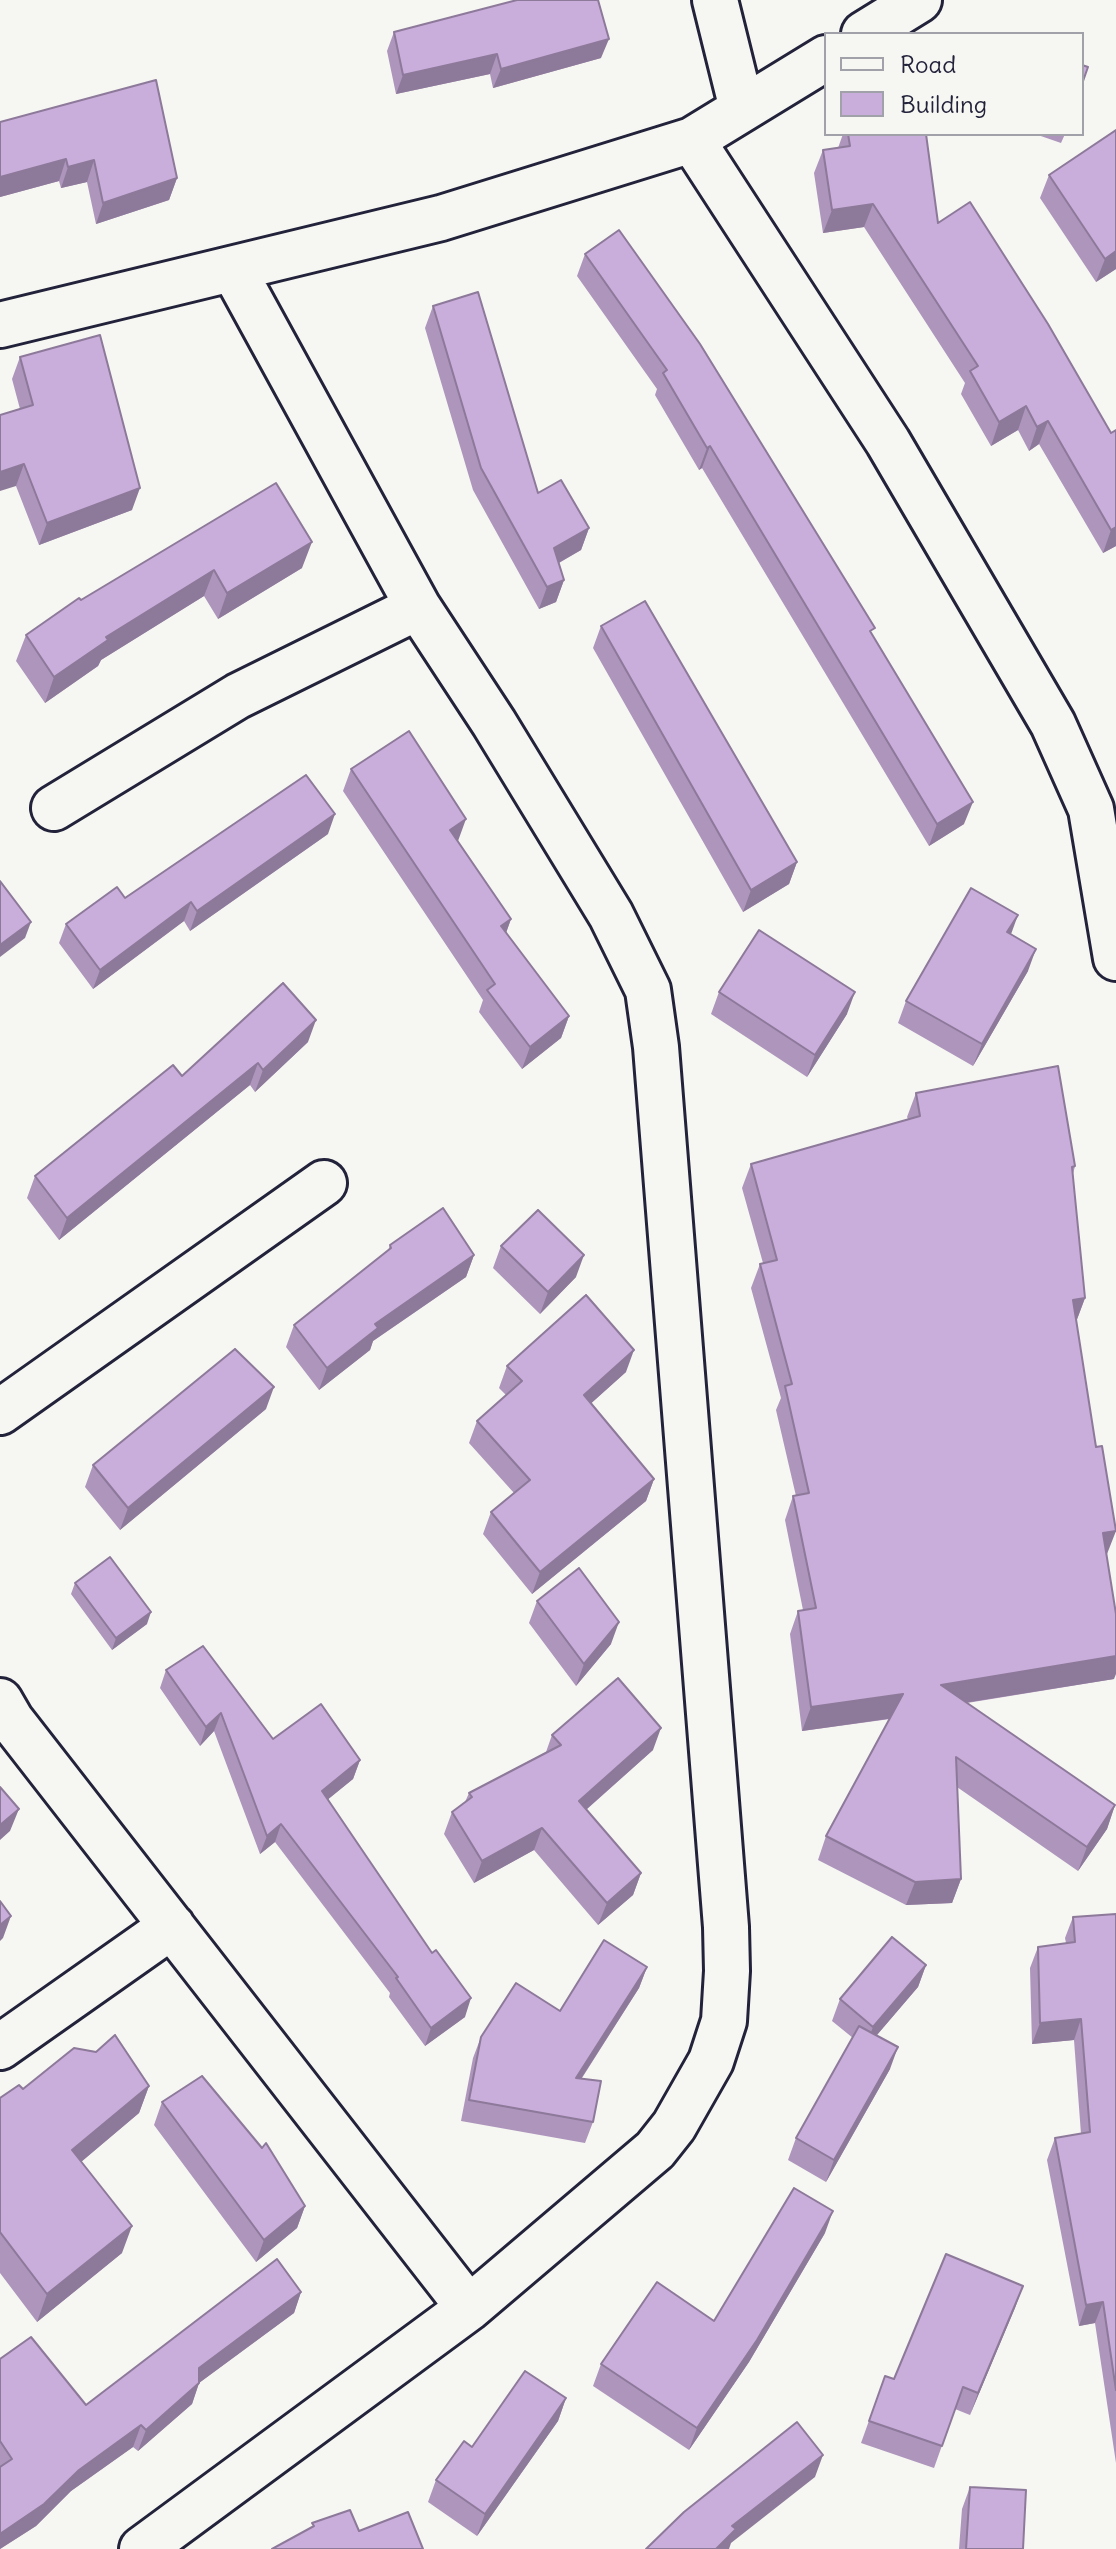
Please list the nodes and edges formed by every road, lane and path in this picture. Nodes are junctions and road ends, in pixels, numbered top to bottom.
1 (715, 0) edge
2 (919, 0) edge
3 (867, 32) edge
4 (824, 59) edge
5 (742, 109) junction
6 (692, 140) junction
7 (233, 269) junction
8 (0, 325) edge
9 (418, 607) junction
10 (54, 808) dead end
11 (1116, 958) edge
12 (324, 1183) dead end
13 (0, 1412) edge
14 (0, 1701) edge
15 (172, 1926) junction
16 (0, 2047) edge
17 (469, 2308) junction
18 (142, 2549) edge

1 - 5 street
2 - 3 street
4 - 5 street
5 - 6 street
6 - 7 street
6 - 11 street
7 - 8 street
7 - 9 street
9 - 10 street
9 - 17 street
12 - 13 street
14 - 15 street
15 - 16 street
15 - 17 street
17 - 18 street

